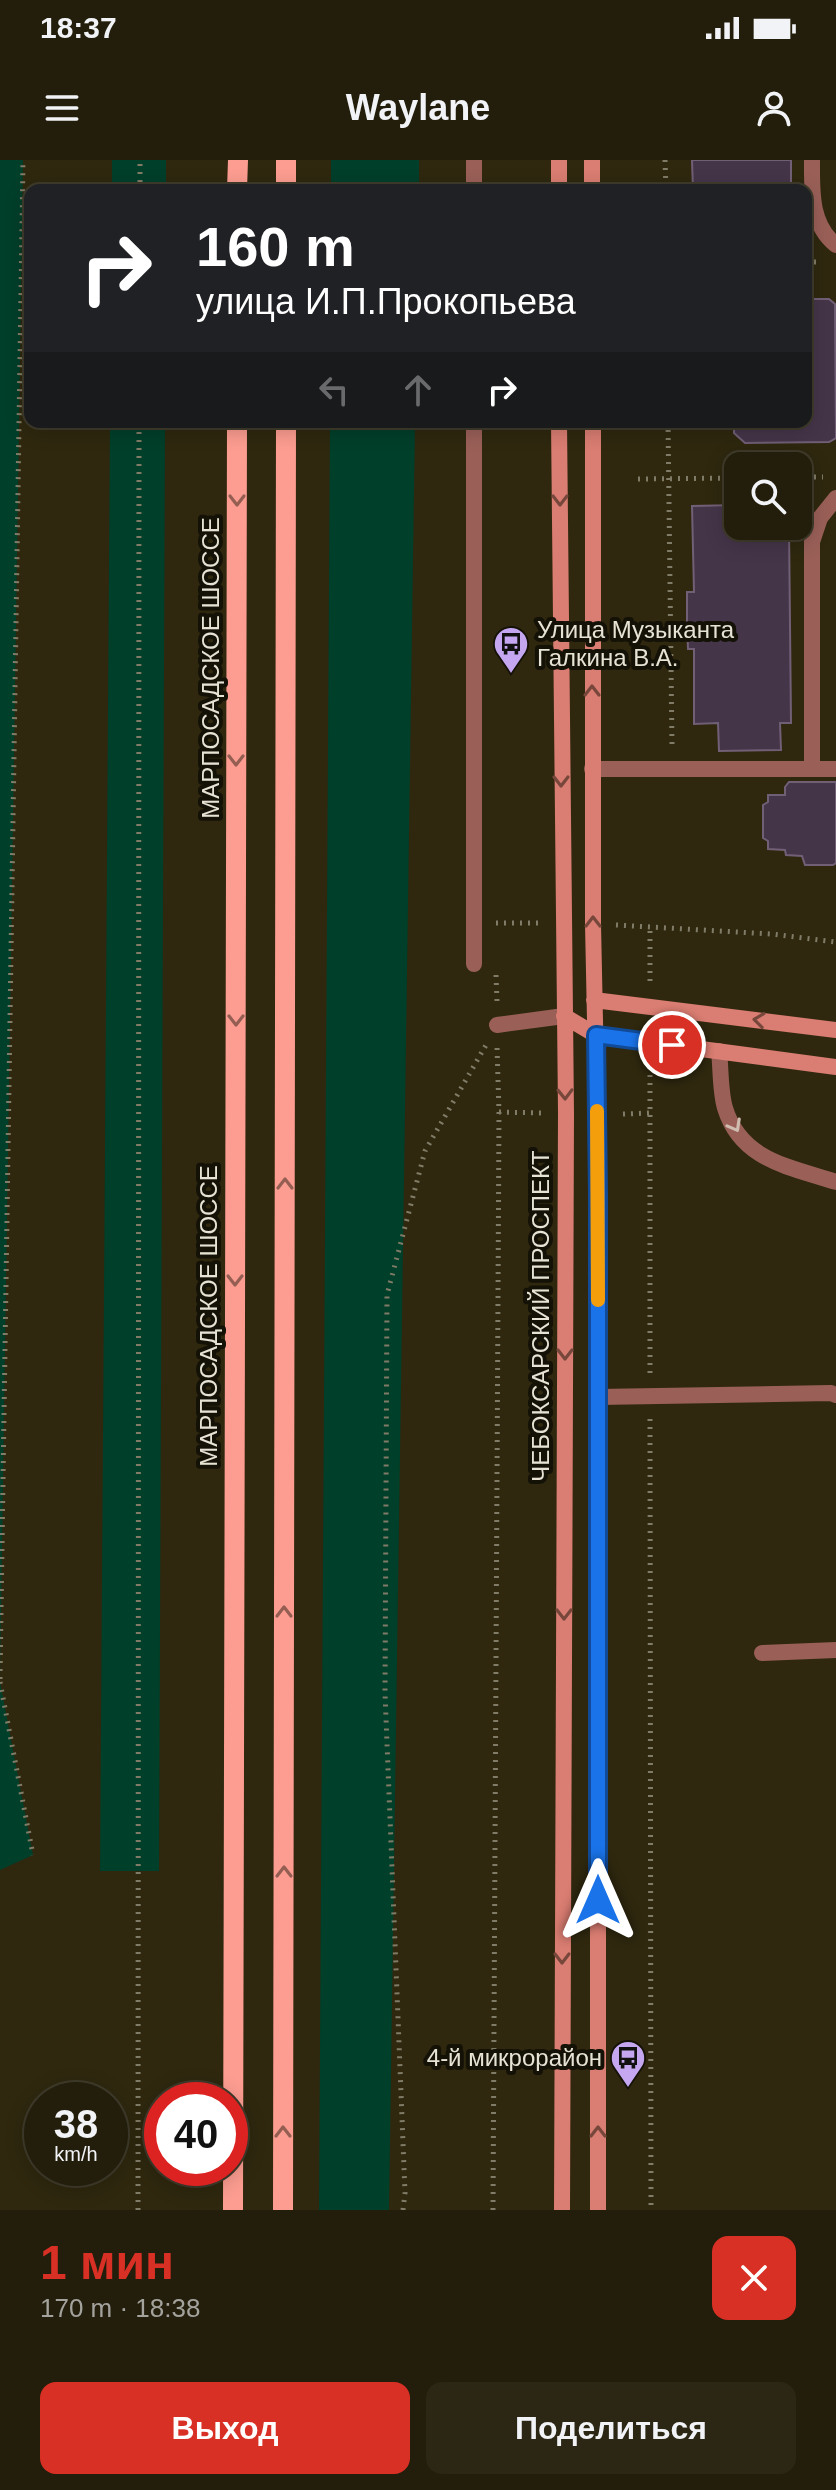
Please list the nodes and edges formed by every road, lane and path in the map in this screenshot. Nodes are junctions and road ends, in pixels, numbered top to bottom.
1 (23, 160) edge
2 (140, 160) edge
3 (238, 160) edge
4 (286, 160) edge
5 (474, 160) edge
6 (559, 160) edge
7 (592, 160) edge
8 (665, 160) edge
9 (812, 160) edge
10 (140, 184) edge
11 (237, 184) edge
12 (286, 184) edge
13 (474, 184) edge
14 (559, 184) edge
15 (592, 184) edge
16 (666, 184) edge
17 (836, 245) edge
18 (139, 428) edge
19 (237, 428) edge
20 (286, 428) edge
21 (474, 428) edge
22 (559, 428) edge
23 (593, 428) edge
24 (668, 428) edge
25 (724, 478) edge
26 (638, 479) dead end
27 (669, 479) junction
28 (836, 498) edge
29 (592, 769) junction
30 (672, 769) junction
31 (812, 769) junction
32 (836, 769) edge
33 (496, 923) dead end
34 (543, 923) dead end
35 (615, 925) dead end
36 (650, 927) junction
37 (836, 942) edge
38 (474, 964) dead end
39 (650, 981) dead end
40 (594, 1000) junction
41 (564, 1016) junction
42 (497, 1025) joint
43 (836, 1030) edge
44 (596, 1035) junction
45 (719, 1051) junction
46 (498, 1064) dead end
47 (650, 1067) dead end
48 (836, 1067) edge
49 (499, 1112) junction
50 (550, 1113) dead end
51 (650, 1113) junction
52 (622, 1114) dead end
53 (836, 1182) edge
54 (650, 1377) dead end
55 (836, 1395) edge
56 (598, 1397) junction
57 (650, 1414) dead end
58 (836, 1650) edge
59 (762, 1653) dead end
60 (0, 1680) edge
61 (33, 1855) dead end
62 (138, 2210) edge
63 (233, 2210) edge
64 (283, 2210) edge
65 (403, 2210) edge
66 (493, 2210) edge
67 (562, 2210) edge
68 (598, 2210) edge
69 (651, 2210) edge

1 - 60 path
2 - 10 path
3 - 11 main road
4 - 12 main road
5 - 13 lane
6 - 14 street
7 - 15 street
8 - 16 path
9 - 17 lane
18 - 62 path
19 -> 63 main road, МАРПОСАДСКОЕ ШОССЕ
64 -> 20 main road
21 - 38 lane
22 -> 41 street, ЧЕБОКСАРСКИЙ ПРОСПЕКТ
29 -> 23 street
24 - 27 path
25 - 27 path
26 - 27 path
27 - 30 path
28 - 31 lane
29 - 30 lane
40 -> 29 street
30 - 31 lane
31 - 32 lane
33 - 34 path
35 - 36 path
36 - 37 path
36 - 39 path
40 - 41 street
43 -> 40 street
40 - 44 street
41 - 42 lane
41 - 44 street
41 -> 67 street, ЧЕБОКСАРСКИЙ ПРОСПЕКТ
42 - 65 path
44 - 45 street
44 - 56 street
45 - 48 street
45 -> 53 lane
46 - 49 path
47 - 51 path
49 - 50 path
49 - 66 path
51 - 52 path
51 - 54 path
55 - 56 lane
68 -> 56 street
57 - 69 path
58 - 59 lane
60 - 61 path

